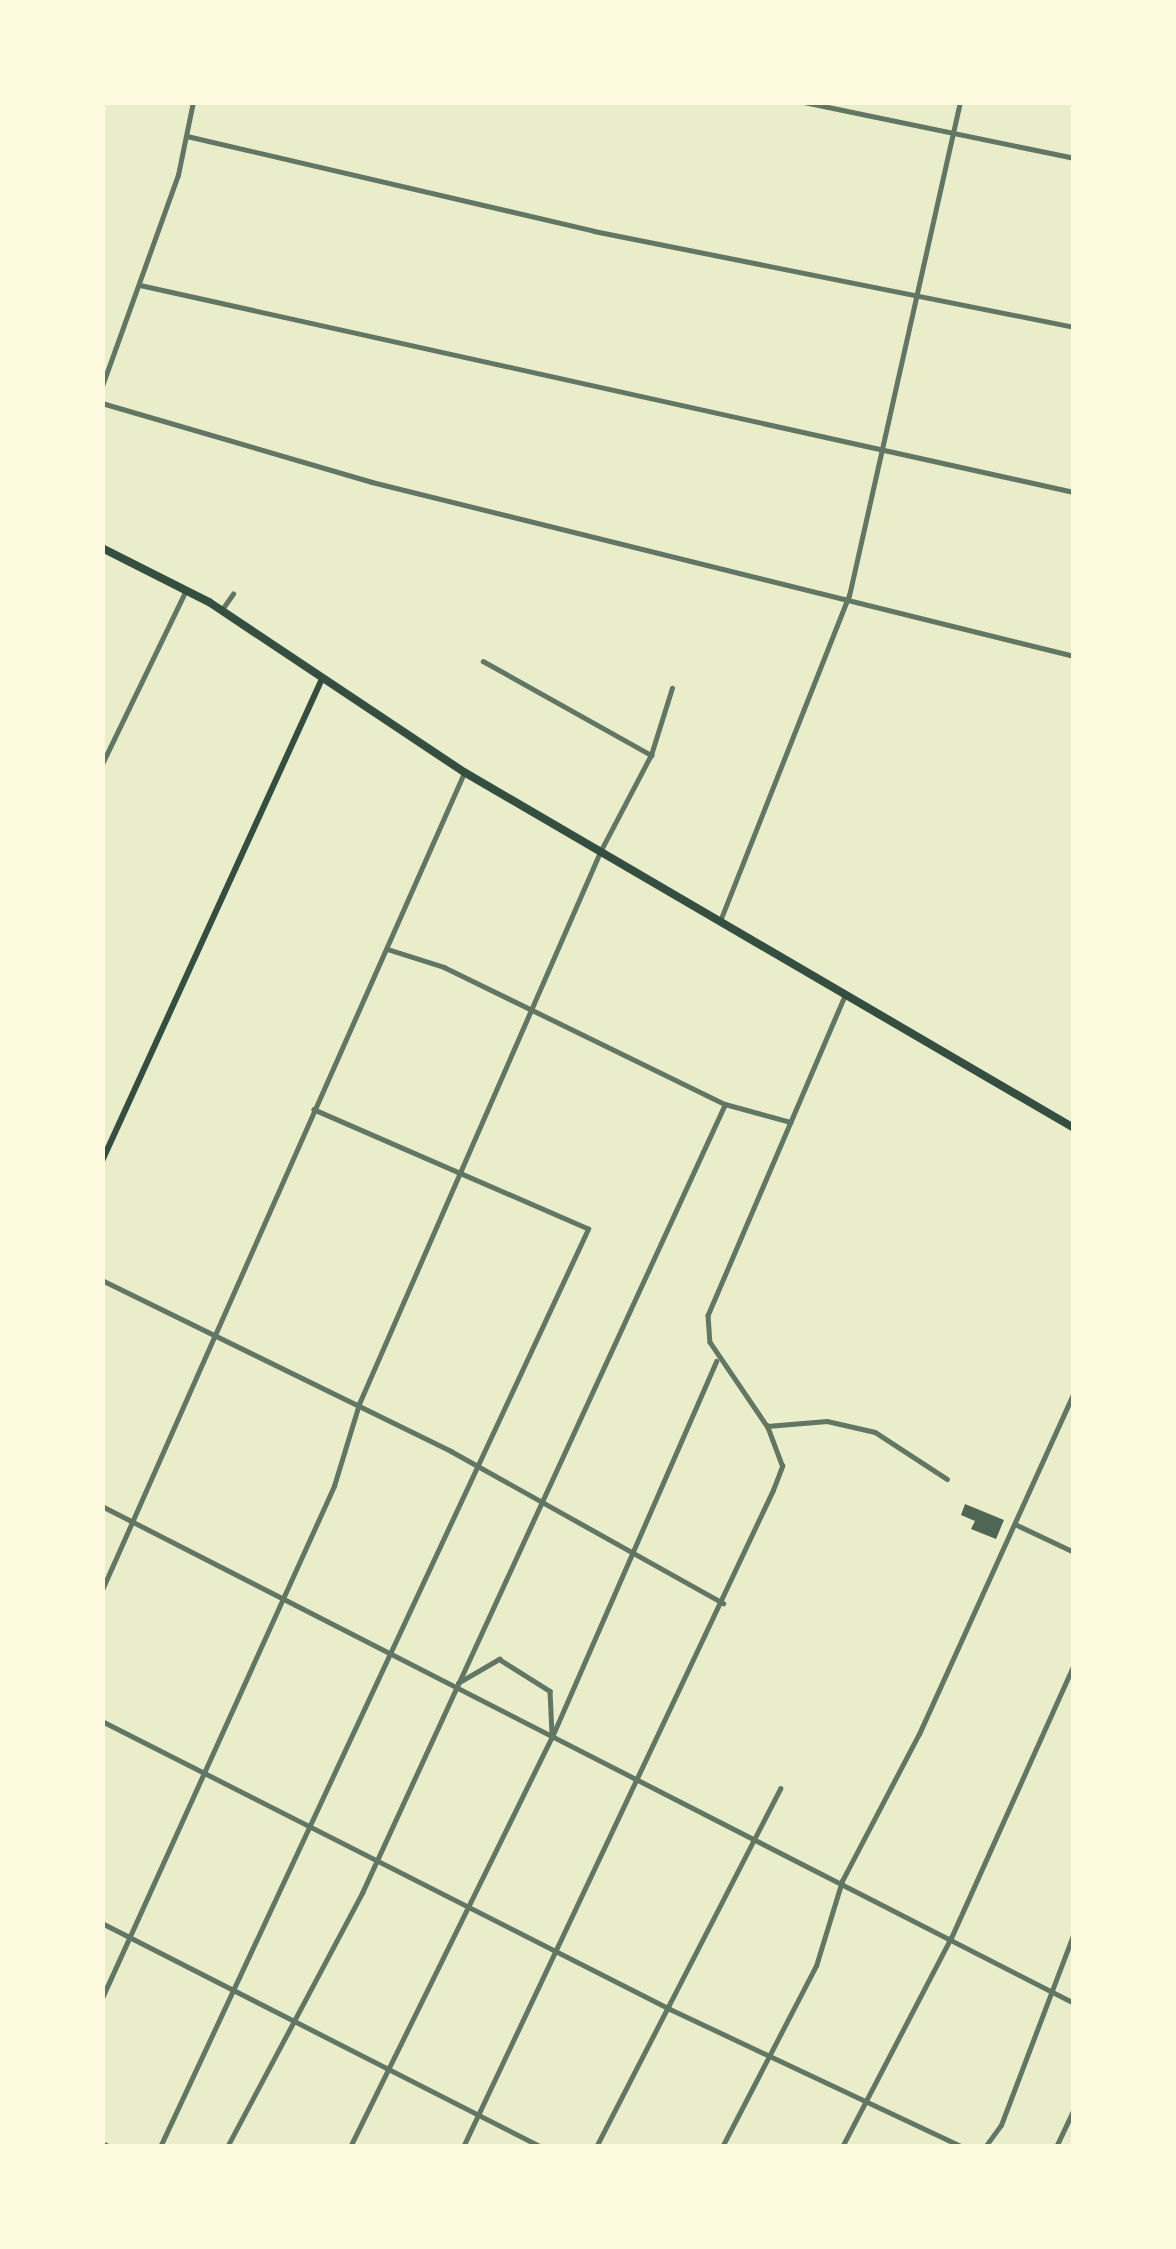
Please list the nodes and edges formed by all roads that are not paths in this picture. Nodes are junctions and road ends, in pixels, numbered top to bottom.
1 (193, 102) edge
2 (804, 102) edge
3 (960, 102) edge
4 (954, 134) junction
5 (187, 136) junction
6 (1074, 158) edge
7 (140, 285) junction
8 (917, 295) junction
9 (1074, 327) edge
10 (102, 386) edge
11 (102, 403) edge
12 (883, 449) junction
13 (1074, 492) edge
14 (102, 548) edge
15 (185, 592) junction
16 (232, 594) dead end
17 (849, 596) junction
18 (221, 611) junction
19 (1074, 656) edge
20 (483, 661) dead end
21 (323, 676) junction
22 (672, 688) dead end
23 (651, 755) junction
24 (102, 764) edge
25 (464, 772) junction
26 (600, 852) junction
27 (720, 921) junction
28 (386, 949) junction
29 (845, 996) junction
30 (533, 1011) junction
31 (725, 1104) junction
32 (314, 1110) junction
33 (791, 1122) junction
34 (1074, 1128) edge
35 (102, 1161) edge
36 (463, 1172) junction
37 (102, 1280) edge
38 (213, 1335) junction
39 (716, 1361) junction
40 (1074, 1392) edge
41 (359, 1404) junction
42 (767, 1426) junction
43 (478, 1469) junction
44 (947, 1479) dead end
45 (543, 1505) junction
46 (102, 1506) edge
47 (135, 1522) junction
48 (1015, 1524) junction
49 (637, 1550) junction
50 (1074, 1552) edge
51 (102, 1590) edge
52 (284, 1595) junction
53 (723, 1604) junction
54 (388, 1654) junction
55 (1074, 1664) edge
56 (453, 1686) junction
57 (102, 1720) edge
58 (552, 1737) junction
59 (205, 1772) junction
60 (635, 1782) junction
61 (779, 1790) dead end
62 (311, 1826) junction
63 (752, 1842) junction
64 (377, 1862) junction
65 (842, 1881) junction
66 (464, 1907) junction
67 (102, 1923) edge
68 (1074, 1933) edge
69 (951, 1938) junction
70 (133, 1940) junction
71 (556, 1951) junction
72 (1051, 1989) junction
73 (233, 1995) junction
74 (102, 1998) edge
75 (1074, 2003) edge
76 (670, 2009) junction
77 (292, 2022) junction
78 (766, 2056) junction
79 (384, 2071) junction
80 (865, 2102) junction
81 (1074, 2109) edge
82 (478, 2116) junction
83 (102, 2143) edge
84 (112, 2147) edge
85 (160, 2147) edge
86 (227, 2147) edge
87 (350, 2147) edge
88 (464, 2147) edge
89 (541, 2147) edge
90 (596, 2147) edge
91 (722, 2147) edge
92 (842, 2147) edge
93 (963, 2147) edge
94 (985, 2147) edge
95 (1056, 2147) edge

1 - 5 street
2 - 4 street
3 - 4 street
4 - 6 street
4 - 8 street
5 - 7 street
5 - 8 street
7 - 10 street
7 - 12 street
8 - 9 street
8 - 12 street
11 - 17 street
12 - 13 street
12 - 17 street
14 - 15 main road
15 - 18 main road
15 - 24 street
16 - 18 street
17 - 19 street
17 - 27 street
18 - 21 main road
20 - 23 street
21 - 25 main road
21 - 35 main road
22 - 23 street
23 - 26 street
25 - 26 main road
25 - 28 street
26 - 27 main road
26 - 30 street
27 - 29 main road
28 - 30 street
28 - 32 street
29 - 33 street
29 - 34 main road
30 - 31 street
30 - 36 street
31 - 33 street
31 - 45 street
32 - 36 street
32 - 38 street
33 - 39 street
36 - 41 street
36 - 43 street
37 - 38 street
38 - 41 street
38 - 47 street
39 - 42 street
39 - 49 street
40 - 48 street
41 - 43 street
41 - 52 street
42 - 44 street
42 - 53 street
43 - 45 street
43 - 54 street
45 - 49 street
45 - 56 street
46 - 47 street
47 - 51 street
47 - 52 street
48 - 50 street
48 - 65 street
49 - 53 street
49 - 58 street
52 - 54 street
52 - 59 street
53 - 60 street
54 - 56 street
54 - 62 street
55 - 69 street
56 - 58 street
56 - 58 street
56 - 64 street
57 - 59 street
58 - 60 street
58 - 66 street
59 - 62 street
59 - 70 street
60 - 63 street
60 - 71 street
61 - 63 street
62 - 64 street
62 - 73 street
63 - 65 street
63 - 76 street
64 - 66 street
64 - 77 street
65 - 69 street
65 - 78 street
66 - 71 street
66 - 79 street
67 - 70 street
68 - 72 street
69 - 72 street
69 - 80 street
70 - 73 street
70 - 74 street
71 - 76 street
71 - 82 street
72 - 75 street
72 - 94 street
73 - 77 street
73 - 85 street
76 - 78 street
76 - 90 street
77 - 79 street
77 - 86 street
78 - 80 street
78 - 91 street
79 - 82 street
79 - 87 street
80 - 92 street
80 - 93 street
81 - 95 street
82 - 88 street
82 - 89 street
83 - 84 street

